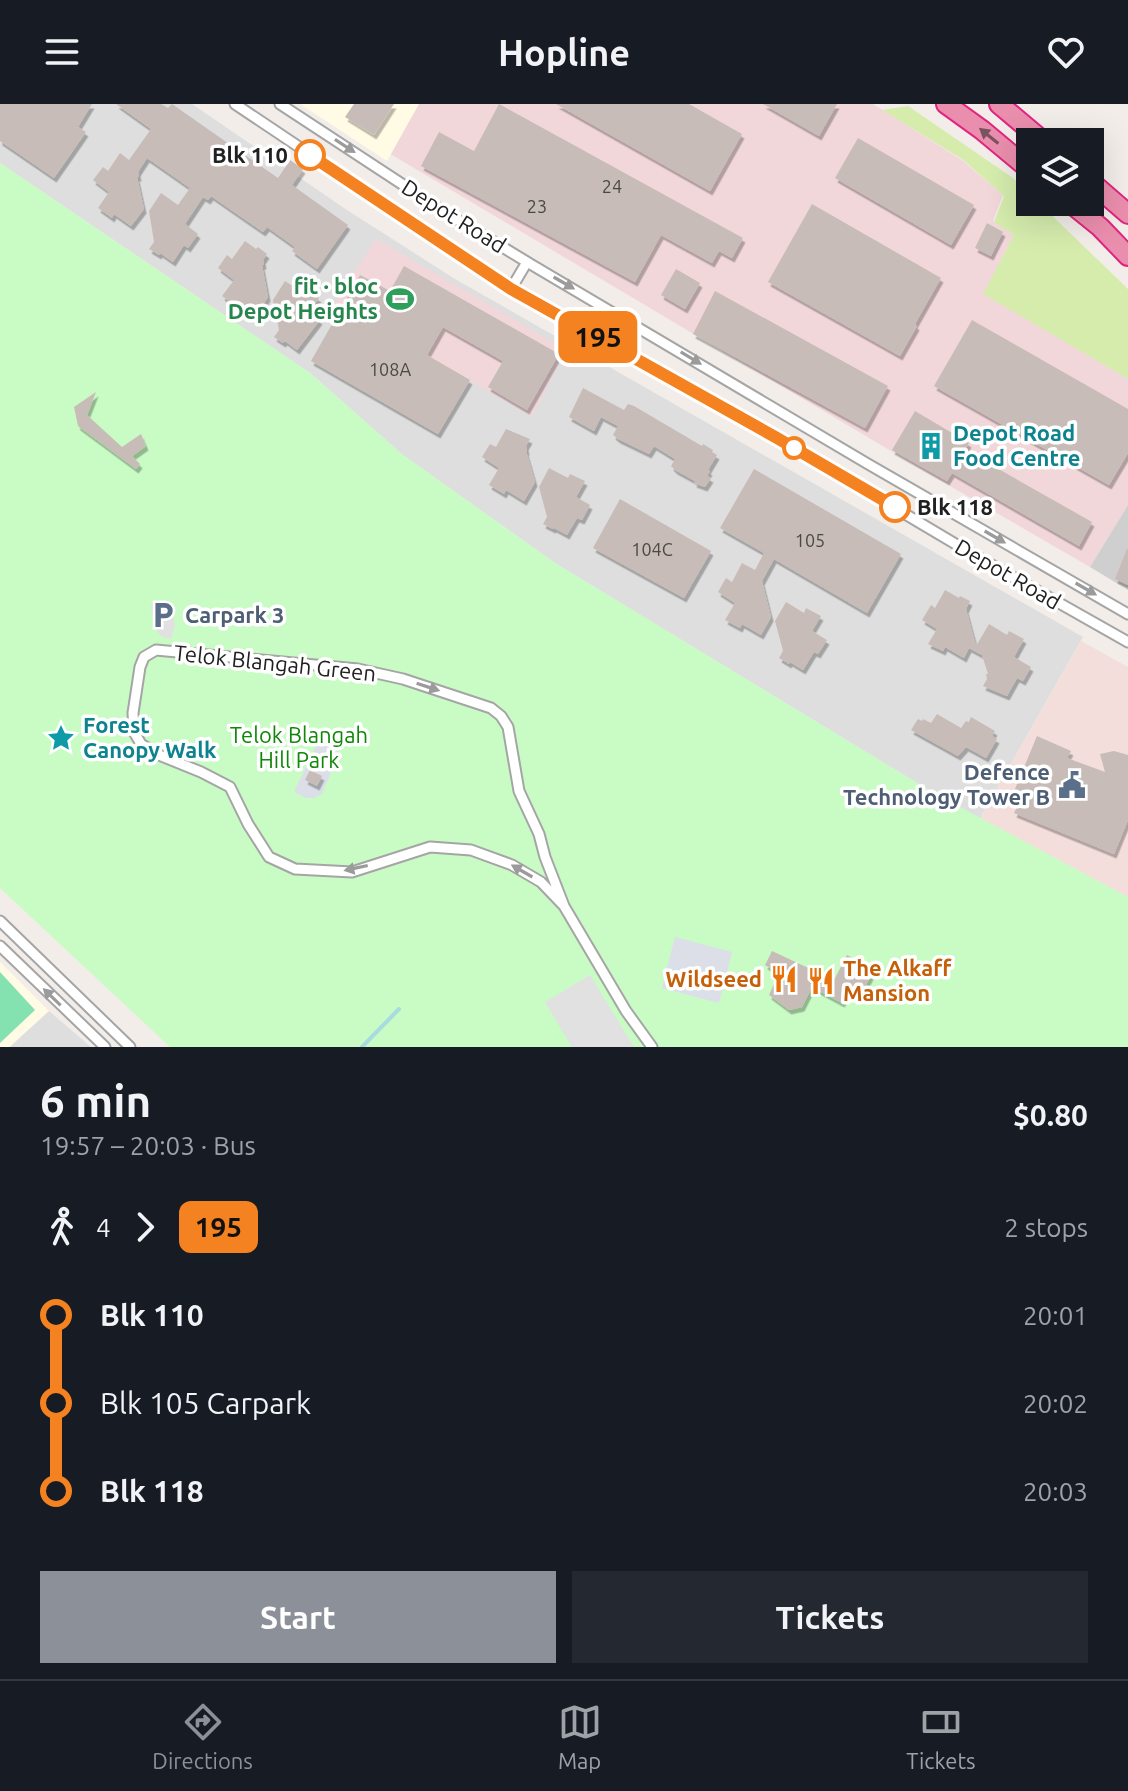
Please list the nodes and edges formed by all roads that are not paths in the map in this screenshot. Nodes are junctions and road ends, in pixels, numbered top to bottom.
1 (235, 104) edge
2 (280, 104) edge
3 (946, 104) edge
4 (999, 104) edge
5 (1027, 128) edge
6 (1016, 158) edge
7 (1104, 193) edge
8 (1128, 214) edge
9 (1086, 216) edge
10 (1128, 256) edge
11 (527, 262) junction
12 (511, 289) junction
13 (1128, 614) edge
14 (1128, 642) edge
15 (564, 906) junction
16 (0, 921) edge
17 (0, 946) edge
18 (105, 1047) edge
19 (130, 1047) edge
20 (652, 1047) edge

1 - 12 street, Depot Road
2 -> 11 street, Depot Road
6 -> 3 highway
4 - 5 highway
7 - 8 highway
9 - 10 highway
11 - 12 street
11 -> 13 street, Depot Road
12 - 14 street, Depot Road
15 -> 15 street, Telok Blangah Green
15 - 20 street, Telok Blangah Green
16 - 19 street
18 -> 17 street

